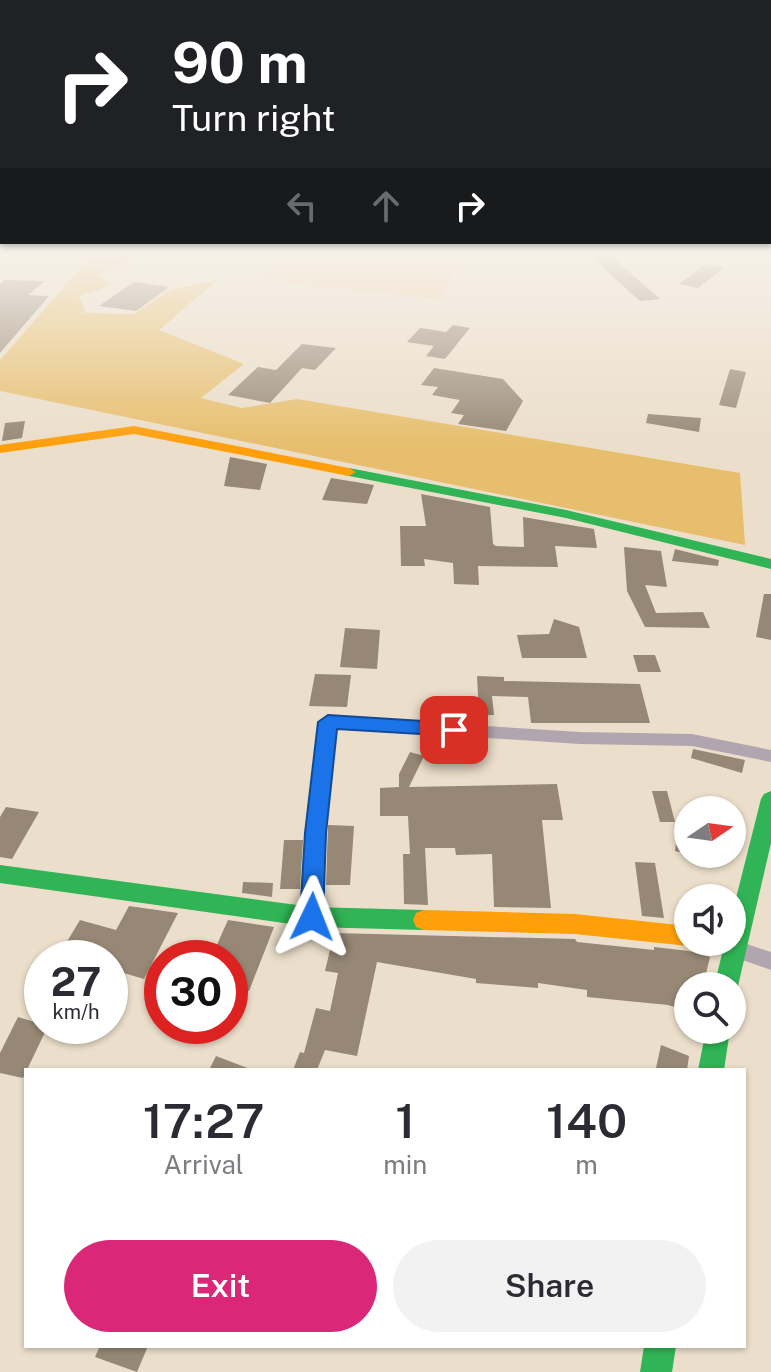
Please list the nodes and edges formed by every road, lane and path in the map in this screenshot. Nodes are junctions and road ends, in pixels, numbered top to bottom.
1 (0, 449) edge
2 (771, 564) edge
3 (771, 756) edge
4 (771, 799) edge
5 (0, 874) edge
6 (743, 884) edge
7 (312, 917) junction
8 (674, 935) edge
9 (746, 952) edge
10 (771, 961) edge
11 (716, 1044) edge
12 (711, 1068) edge
13 (660, 1348) edge
14 (656, 1372) edge

1 - 2 main road
3 - 7 street
4 - 6 main road
5 - 7 main road
7 - 8 main road
9 - 10 street
11 - 12 main road
13 - 14 main road

